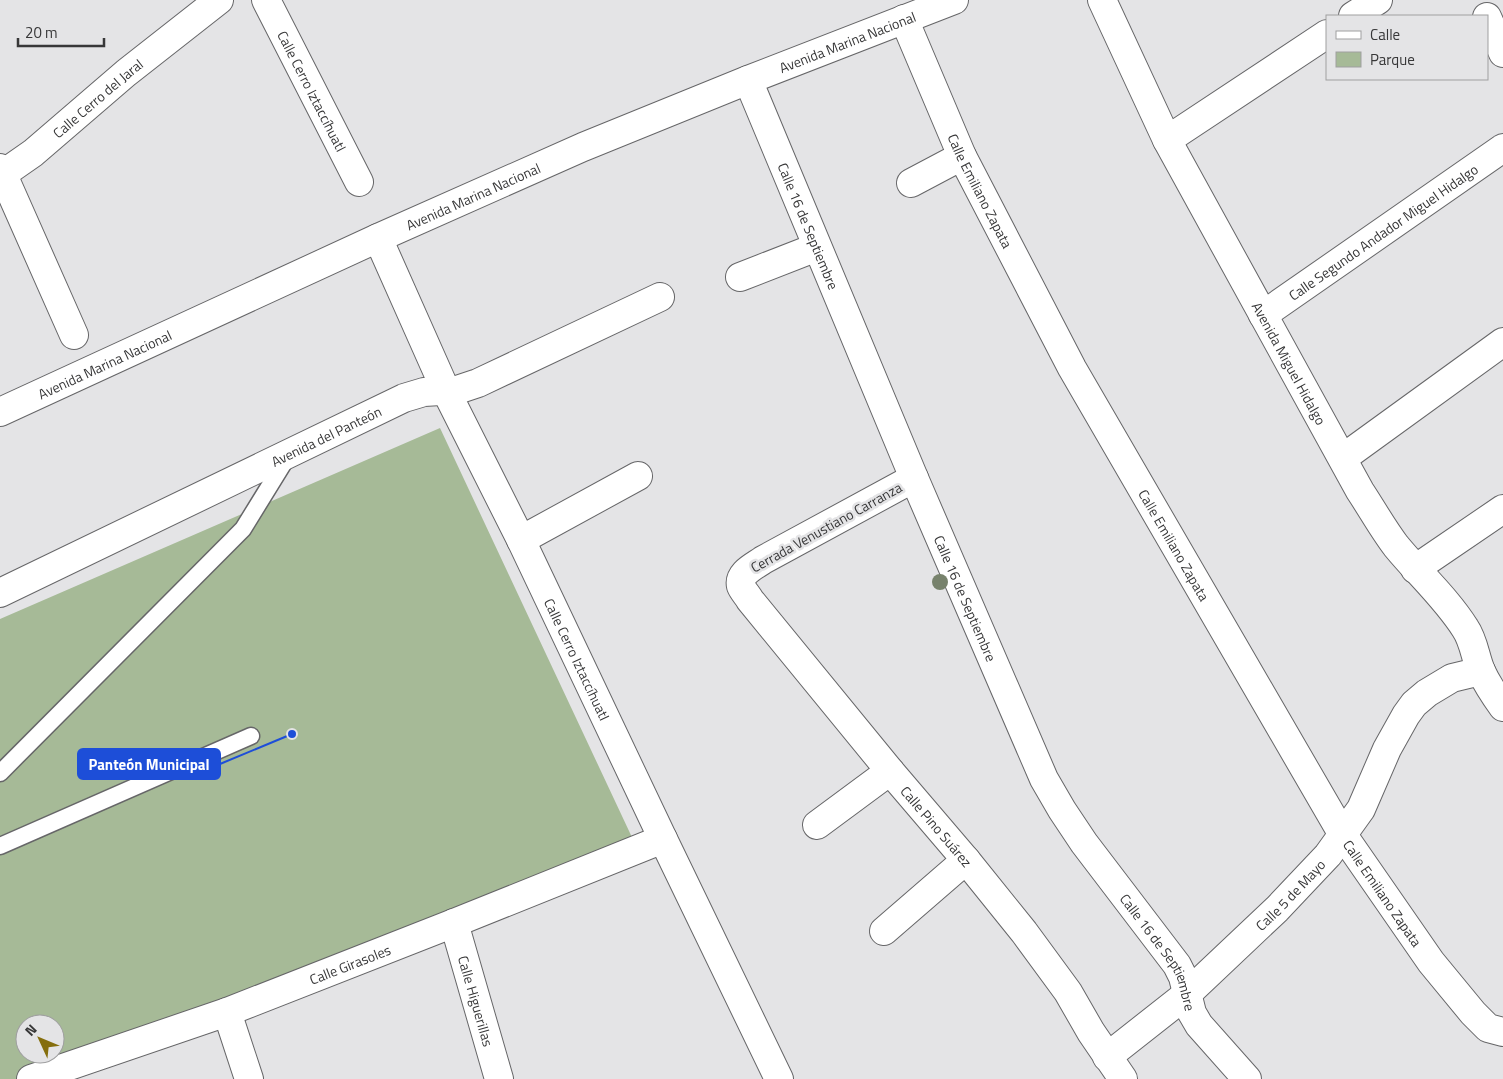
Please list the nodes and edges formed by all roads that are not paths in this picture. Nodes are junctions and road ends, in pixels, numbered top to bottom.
1 (219, 0) edge
2 (266, 0) edge
3 (954, 0) edge
4 (1102, 0) edge
5 (1378, 0) edge
6 (1479, 0) edge
7 (1355, 15) edge
8 (1486, 15) edge
9 (1488, 18) edge
10 (904, 19) junction
11 (1326, 35) edge
12 (1503, 53) edge
13 (748, 80) junction
14 (1167, 140) junction
15 (1503, 148) edge
16 (962, 156) junction
17 (1, 173) edge
18 (359, 182) dead end
19 (911, 183) dead end
20 (378, 238) junction
21 (817, 247) junction
22 (740, 277) dead end
23 (660, 297) dead end
24 (1263, 315) junction
25 (74, 335) dead end
26 (1503, 342) edge
27 (446, 391) junction
28 (0, 412) edge
29 (288, 455) junction
30 (1343, 458) junction
31 (638, 476) dead end
32 (914, 478) junction
33 (1503, 509) edge
34 (521, 540) junction
35 (1416, 569) junction
36 (742, 579) joint
37 (0, 593) edge
38 (1481, 670) junction
39 (1503, 708) edge
40 (251, 736) dead end
41 (890, 771) junction
42 (0, 773) edge
43 (817, 825) dead end
44 (1343, 835) junction
45 (663, 839) junction
46 (0, 846) edge
47 (966, 860) junction
48 (454, 923) junction
49 (884, 931) dead end
50 (1187, 994) junction
51 (227, 1012) junction
52 (1503, 1032) edge
53 (1107, 1057) junction
54 (86, 1070) edge
55 (31, 1079) edge
56 (249, 1079) edge
57 (499, 1079) edge
58 (779, 1079) edge
59 (1123, 1079) edge
60 (1247, 1079) edge

1 - 17 street, Calle Cerro del Jaral
2 - 18 street, Calle Cerro Iztaccíhuatl
3 - 10 street, Avenida Marina Nacional
4 - 14 street, Avenida Miguel Hidalgo
5 - 7 street
6 - 8 street
9 - 12 street
10 - 13 street, Avenida Marina Nacional
10 - 16 street, Calle Emiliano Zapata
11 - 14 street
13 - 20 street, Avenida Marina Nacional
13 - 21 street, Calle 16 de Septiembre
14 - 24 street, Avenida Miguel Hidalgo
15 - 24 street, Calle Segundo Andador Miguel Hidalgo
16 - 19 street
16 - 44 street, Calle Emiliano Zapata
17 - 25 street
20 - 27 street, Calle Cerro Iztaccíhuatl
20 - 28 street, Avenida Marina Nacional
21 - 22 street
21 - 32 street, Calle 16 de Septiembre
23 - 27 street, Avenida del Panteón
24 - 30 street, Avenida Miguel Hidalgo
26 - 30 street
27 - 29 street, Avenida del Panteón
27 - 34 street, Calle Cerro Iztaccíhuatl
29 - 37 street, Avenida del Panteón
29 - 42 lane
30 - 35 street, Avenida Miguel Hidalgo
31 - 34 street
32 - 36 street, Cerrada Venustiano Carranza
32 - 50 street, Calle 16 de Septiembre
33 - 35 street
34 - 45 street, Calle Cerro Iztaccíhuatl
35 - 38 street, Avenida Miguel Hidalgo
36 - 41 street, Calle Pino Suárez
38 - 39 street, Avenida Miguel Hidalgo
38 - 44 street, Calle 5 de Mayo
40 - 46 lane
41 - 43 street
41 - 47 street, Calle Pino Suárez
44 - 50 street, Calle 5 de Mayo
44 - 52 street, Calle Emiliano Zapata
45 - 48 street, Calle Girasoles
45 - 58 street, Calle Cerro Iztaccíhuatl
47 - 49 street
47 - 53 street, Calle Pino Suárez
48 - 51 street, Calle Girasoles
48 - 57 street, Calle Higuerillas
50 - 53 street, Calle 5 de Mayo
50 - 60 street, Calle 16 de Septiembre
51 - 54 street, Calle Girasoles
51 - 56 street
53 - 59 street, Calle Pino Suárez
54 - 55 street, Calle Girasoles

